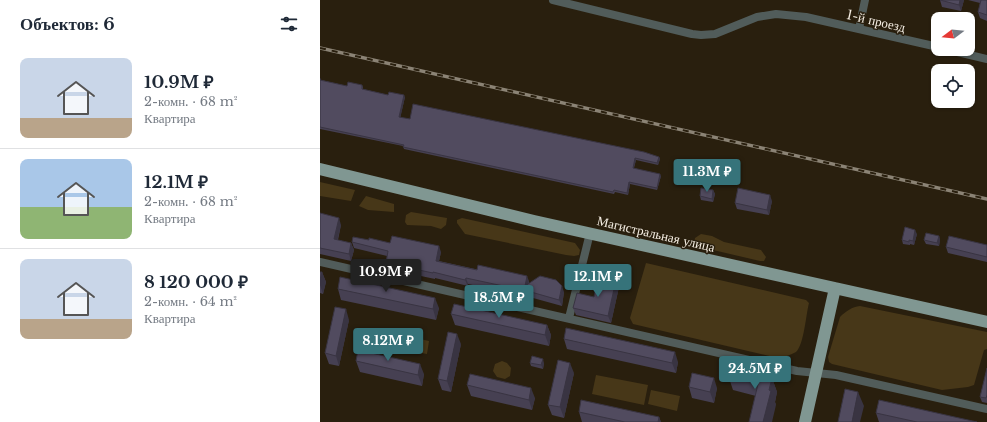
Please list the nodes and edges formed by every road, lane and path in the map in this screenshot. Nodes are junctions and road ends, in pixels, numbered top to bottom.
1 (554, 0) edge
2 (865, 0) edge
3 (859, 29) junction
4 (931, 45) edge
5 (975, 55) edge
6 (987, 58) edge
7 (320, 169) edge
8 (590, 233) junction
9 (320, 262) edge
10 (835, 288) junction
11 (569, 318) junction
12 (987, 322) edge
13 (816, 373) junction
14 (987, 409) edge
15 (805, 422) edge

1 - 3 street, 1-й проезд
2 - 3 street
3 - 4 street, 1-й проезд
5 - 6 street
7 - 8 main road, Магистральная улица
8 - 10 main road, Магистральная улица
8 - 11 street
9 - 11 street
10 - 12 main road, Магистральная улица
10 - 13 main road
11 - 13 street
13 - 14 street
13 - 15 main road

